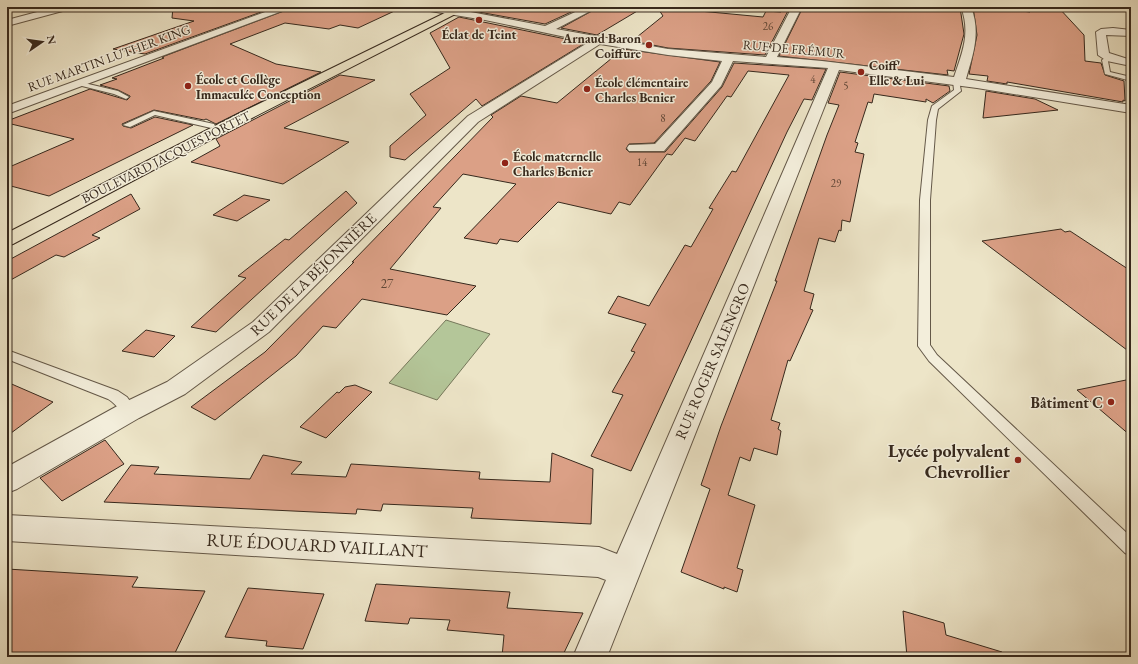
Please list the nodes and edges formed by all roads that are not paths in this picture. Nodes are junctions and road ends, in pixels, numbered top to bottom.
1 (67, 7) edge
2 (288, 7) edge
3 (424, 7) edge
4 (593, 7) edge
5 (797, 7) edge
6 (966, 7) edge
7 (454, 9) edge
8 (7, 23) edge
9 (547, 30) junction
10 (1131, 33) edge
11 (599, 40) junction
12 (729, 57) junction
13 (1111, 59) junction
14 (771, 60) junction
15 (1131, 63) edge
16 (835, 66) junction
17 (1131, 79) edge
18 (958, 81) junction
19 (80, 84) junction
20 (126, 97) dead end
21 (7, 110) edge
22 (1131, 110) edge
23 (127, 125) dead end
24 (212, 126) junction
25 (634, 148) dead end
26 (7, 229) edge
27 (7, 240) edge
28 (7, 354) edge
29 (130, 410) junction
30 (7, 481) edge
31 (7, 528) edge
32 (1131, 548) edge
33 (624, 572) junction
34 (590, 657) edge

1 - 8 street
2 - 19 street, RUE MARTIN LUTHER KING
3 - 7 street, RUE DE FRÉMUR
4 - 9 street
5 - 14 street
6 - 18 street
7 - 9 street, RUE DE FRÉMUR
7 - 24 main road, BOULEVARD JACQUES PORTET
7 - 27 main road, BOULEVARD JACQUES PORTET
9 - 11 street, RUE DE FRÉMUR
10 - 13 street
11 - 12 street, RUE DE FRÉMUR
11 - 29 street, RUE DE LA BÉJONNIÈRE
12 - 14 street, RUE DE FRÉMUR
12 - 25 street
13 - 15 street
13 - 17 lane
14 - 16 street, RUE DE FRÉMUR
16 - 18 street, RUE DE FRÉMUR
16 - 33 street, RUE ROGER SALENGRO
18 - 22 street, RUE DE FRÉMUR
18 - 32 lane
19 - 20 lane
19 - 21 street, RUE MARTIN LUTHER KING
23 - 24 lane
24 - 26 main road, BOULEVARD JACQUES PORTET
28 - 29 lane
29 - 30 street, RUE DE LA BÉJONNIÈRE
31 - 33 street, RUE ÉDOUARD VAILLANT
33 - 34 street, RUE ROGER SALENGRO

